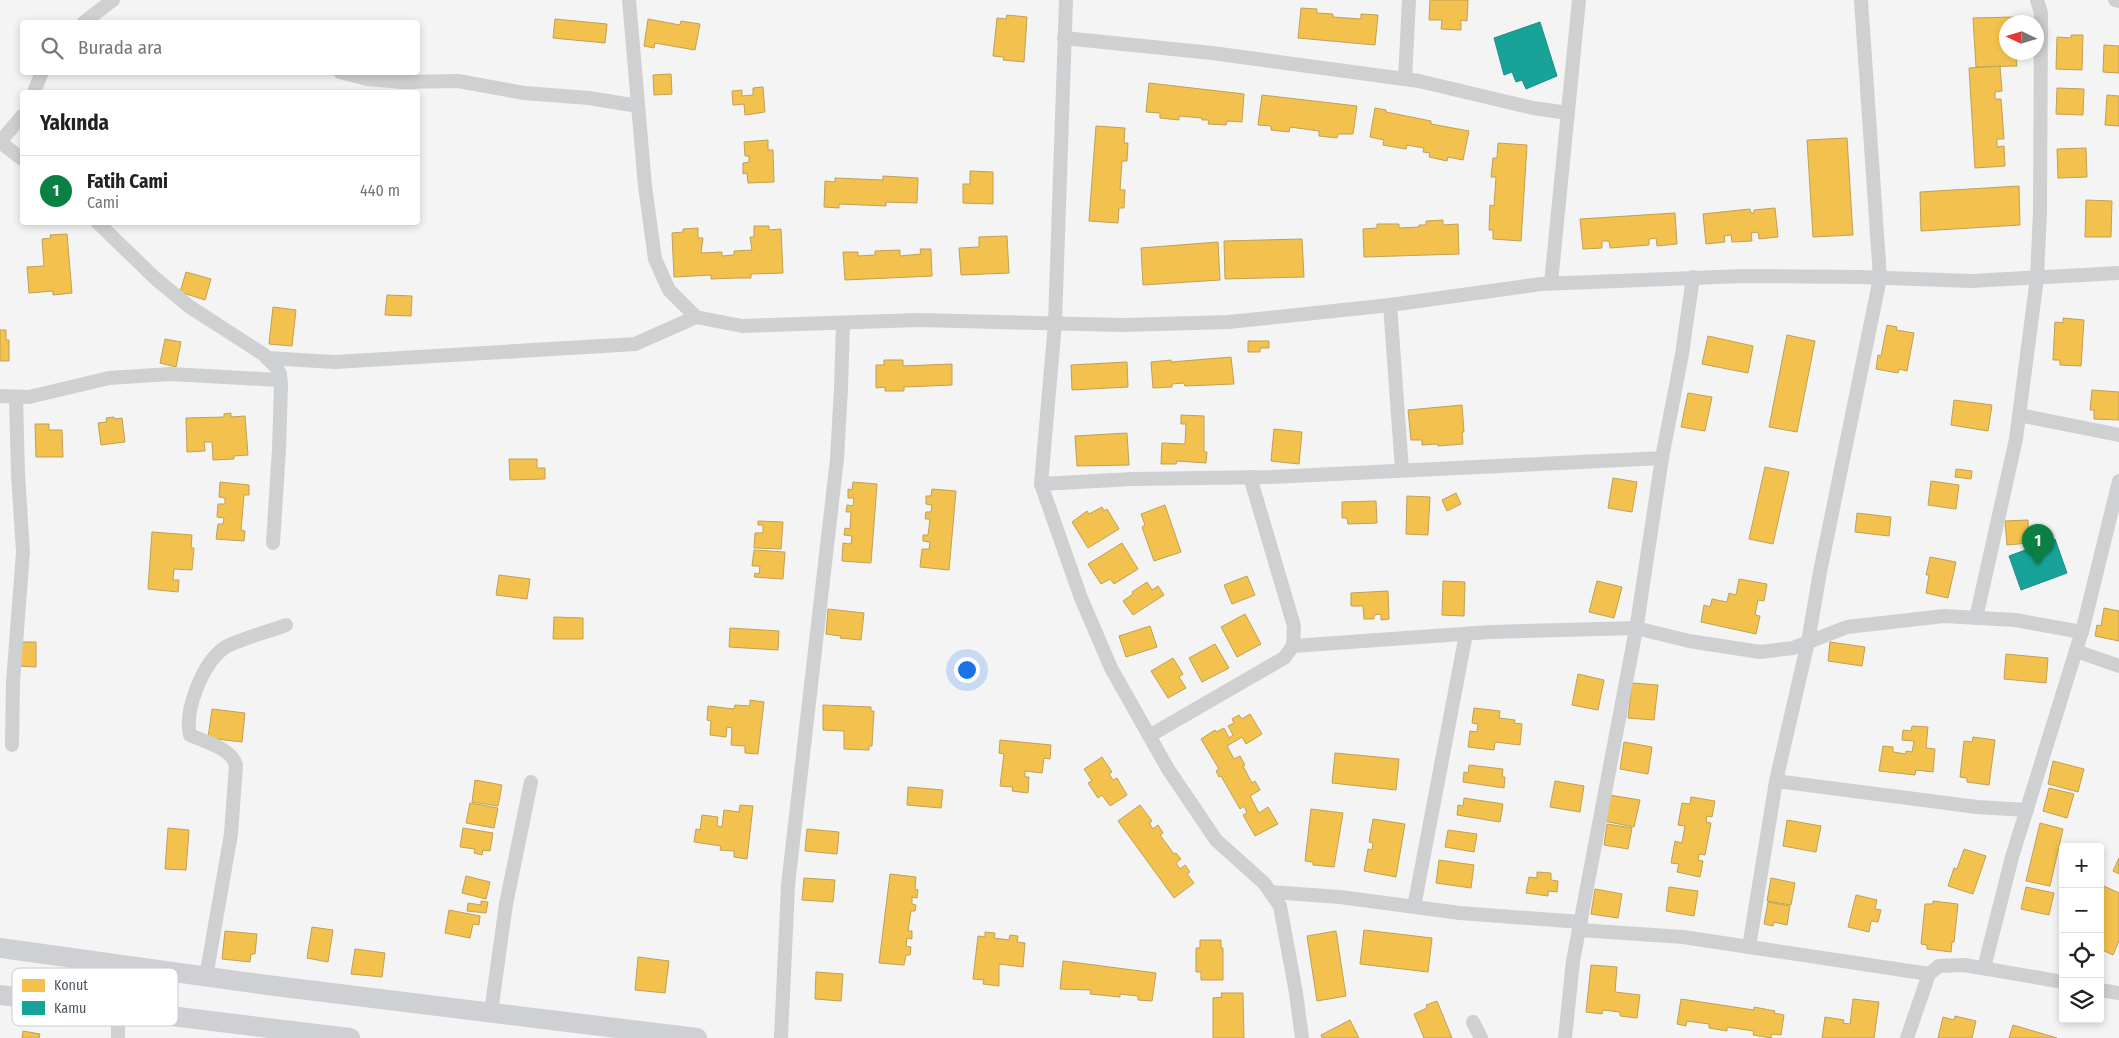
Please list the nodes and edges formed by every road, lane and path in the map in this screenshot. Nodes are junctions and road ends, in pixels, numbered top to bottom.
1 (113, 0) edge
2 (629, 0) edge
3 (1066, 0) edge
4 (1409, 0) edge
5 (1579, 0) edge
6 (1861, 0) edge
7 (2037, 0) edge
8 (2115, 0) edge
9 (2119, 0) edge
10 (87, 20) edge
11 (1064, 38) junction
12 (41, 75) edge
13 (352, 75) edge
14 (1405, 79) junction
15 (35, 90) edge
16 (638, 106) junction
17 (1568, 113) junction
18 (20, 118) edge
19 (0, 142) edge
20 (20, 157) edge
21 (100, 225) edge
22 (2119, 274) edge
23 (1693, 277) junction
24 (1880, 278) junction
25 (2036, 278) junction
26 (1551, 283) junction
27 (1390, 305) junction
28 (696, 317) junction
29 (842, 323) junction
30 (1055, 323) junction
31 (267, 358) junction
32 (280, 380) junction
33 (0, 396) edge
34 (16, 397) junction
35 (2019, 416) junction
36 (2119, 435) edge
37 (1662, 458) junction
38 (1402, 470) junction
39 (1250, 477) junction
40 (2119, 481) edge
41 (1041, 484) junction
42 (273, 543) dead end
43 (1976, 618) junction
44 (286, 625) dead end
45 (1636, 628) junction
46 (2082, 632) junction
47 (1466, 634) junction
48 (1808, 642) junction
49 (1293, 646) junction
50 (2076, 651) junction
51 (2119, 666) edge
52 (1149, 736) junction
53 (12, 745) dead end
54 (1776, 781) junction
55 (531, 782) dead end
56 (2027, 810) junction
57 (1270, 892) junction
58 (1414, 907) junction
59 (1580, 926) junction
60 (1749, 947) junction
61 (0, 948) edge
62 (142, 968) edge
63 (1984, 968) junction
64 (178, 973) edge
65 (1929, 974) junction
66 (206, 977) junction
67 (2059, 981) edge
68 (2104, 991) edge
69 (2119, 993) edge
70 (491, 1012) junction
71 (178, 1021) edge
72 (1473, 1022) dead end
73 (231, 1031) edge
74 (350, 1038) edge
75 (697, 1038) edge
76 (781, 1038) edge
77 (1302, 1038) edge
78 (1481, 1038) edge
79 (1565, 1038) edge
80 (1907, 1038) edge

1 - 10 street
2 - 16 street
3 - 11 street
4 - 14 street
5 - 17 street
6 - 24 street
7 - 25 street
8 - 9 street
11 - 14 street
11 - 30 street
12 - 15 street
13 - 16 street
14 - 17 street
16 - 28 street
17 - 26 street
18 - 19 street
19 - 20 street
21 - 31 street
22 - 25 street
23 - 24 street
23 - 26 street
23 - 37 street
24 - 25 street
24 - 48 street
25 - 35 street
26 - 27 street
27 - 30 street
27 - 38 street
28 - 29 street
28 - 31 street
29 - 30 street
29 - 76 street
30 - 41 street
31 - 32 street
32 - 34 street
32 - 42 street
33 - 34 street
34 - 53 street
35 - 36 street
35 - 43 street
37 - 38 street
37 - 45 street
38 - 39 street
39 - 41 street
39 - 49 street
40 - 46 street
41 - 52 street
43 - 46 street
43 - 48 street
44 - 66 street
45 - 47 street
45 - 48 street
45 - 59 street
46 - 50 street
47 - 49 street
47 - 58 street
48 - 54 street
49 - 52 street
50 - 51 street
50 - 56 street
52 - 57 street
54 - 56 street
54 - 60 street
55 - 70 street
56 - 63 street
57 - 58 street
57 - 77 street
58 - 59 street
59 - 60 street
59 - 79 street
60 - 65 street
61 - 62 main road
63 - 65 street
63 - 67 street
64 - 66 main road
65 - 80 street
66 - 70 main road
68 - 69 street
70 - 75 main road
71 - 73 main road
72 - 78 street
73 - 74 main road

